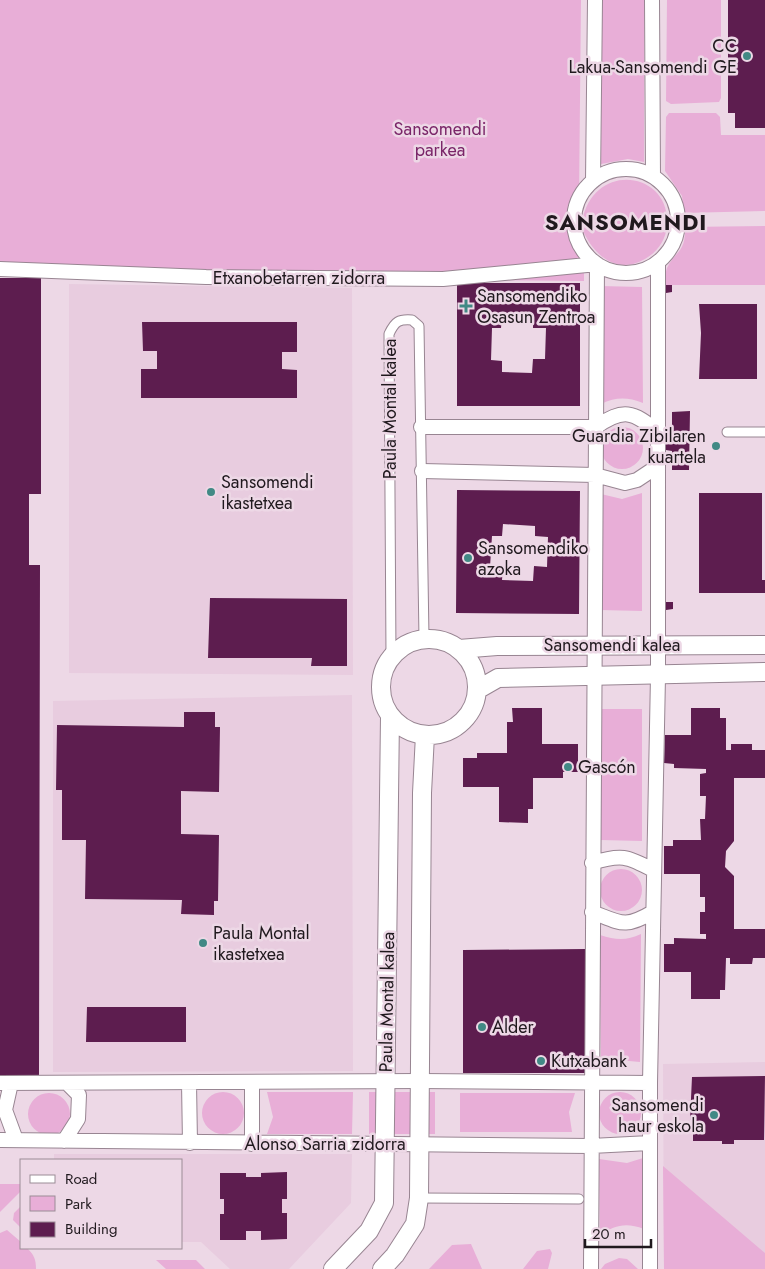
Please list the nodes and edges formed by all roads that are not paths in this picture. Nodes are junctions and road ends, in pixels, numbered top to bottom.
1 (595, 0) edge
2 (652, 0) edge
3 (653, 176) junction
4 (593, 181) junction
5 (658, 262) junction
6 (597, 264) junction
7 (0, 268) edge
8 (421, 427) junction
9 (596, 427) junction
10 (658, 432) junction
11 (727, 432) dead end
12 (765, 432) edge
13 (658, 466) junction
14 (422, 471) junction
15 (595, 475) junction
16 (424, 638) junction
17 (594, 645) junction
18 (658, 645) junction
19 (765, 645) edge
20 (459, 649) junction
21 (391, 656) junction
22 (765, 672) edge
23 (658, 676) junction
24 (594, 678) junction
25 (477, 690) junction
26 (390, 716) junction
27 (425, 735) junction
28 (592, 863) junction
29 (653, 870) junction
30 (592, 912) junction
31 (653, 912) junction
32 (420, 1081) junction
33 (6, 1083) edge
34 (190, 1083) junction
35 (252, 1083) junction
36 (386, 1083) junction
37 (591, 1083) junction
38 (650, 1083) junction
39 (68, 1084) junction
40 (0, 1140) edge
41 (16, 1140) junction
42 (64, 1141) junction
43 (190, 1143) junction
44 (650, 1143) junction
45 (252, 1144) junction
46 (384, 1145) junction
47 (421, 1145) junction
48 (590, 1146) junction
49 (419, 1198) junction
50 (579, 1199) dead end
51 (333, 1269) edge
52 (382, 1269) edge
53 (591, 1269) edge
54 (650, 1269) edge

1 - 4 street
2 - 3 street
3 - 4 street
3 - 5 street
4 - 6 street
5 - 6 street
5 - 10 street
6 - 7 street, Etxanobetarren zidorra
6 - 9 street
8 - 9 street
8 - 14 lane, Paula Montal kalea
8 - 21 lane, Paula Montal kalea
9 - 10 street
9 - 15 street
10 - 13 street
11 - 12 lane
13 - 15 street
13 - 18 street
14 - 15 street
14 - 16 lane, Paula Montal kalea
15 - 17 street
16 - 20 street
16 - 21 street
17 - 18 street, Sansomendi kalea
17 - 20 street, Sansomendi kalea
17 - 24 street
18 - 19 street, Sansomendi kalea
18 - 23 street
20 - 25 street
21 - 26 street
22 - 23 street, Sansomendi kalea
23 - 24 street, Sansomendi kalea
23 - 29 street
24 - 25 street, Sansomendi kalea
24 - 28 street
25 - 27 street
26 - 27 street
26 - 36 street, Paula Montal kalea
27 - 32 street, Paula Montal kalea
28 - 29 street
28 - 30 street
29 - 31 street
30 - 31 street
30 - 37 street
31 - 38 street
32 - 36 street
32 - 37 street
32 - 47 street, Paula Montal kalea
33 - 39 street
33 - 41 street
34 - 35 street
34 - 39 street
34 - 43 street
35 - 36 street
35 - 45 street
36 - 46 street, Paula Montal kalea
37 - 38 street
37 - 48 street
38 - 44 street
39 - 42 street
40 - 41 street, Alonso Sarria zidorra
41 - 42 street, Alonso Sarria zidorra
42 - 43 street, Alonso Sarria zidorra
43 - 45 street, Alonso Sarria zidorra
44 - 48 street, Alonso Sarria zidorra
44 - 54 street
45 - 46 street, Alonso Sarria zidorra
46 - 47 street, Alonso Sarria zidorra
46 - 51 street, Paula Montal kalea
47 - 48 street, Alonso Sarria zidorra
47 - 49 street, Paula Montal kalea
48 - 53 street
49 - 50 lane
49 - 52 street, Paula Montal kalea

